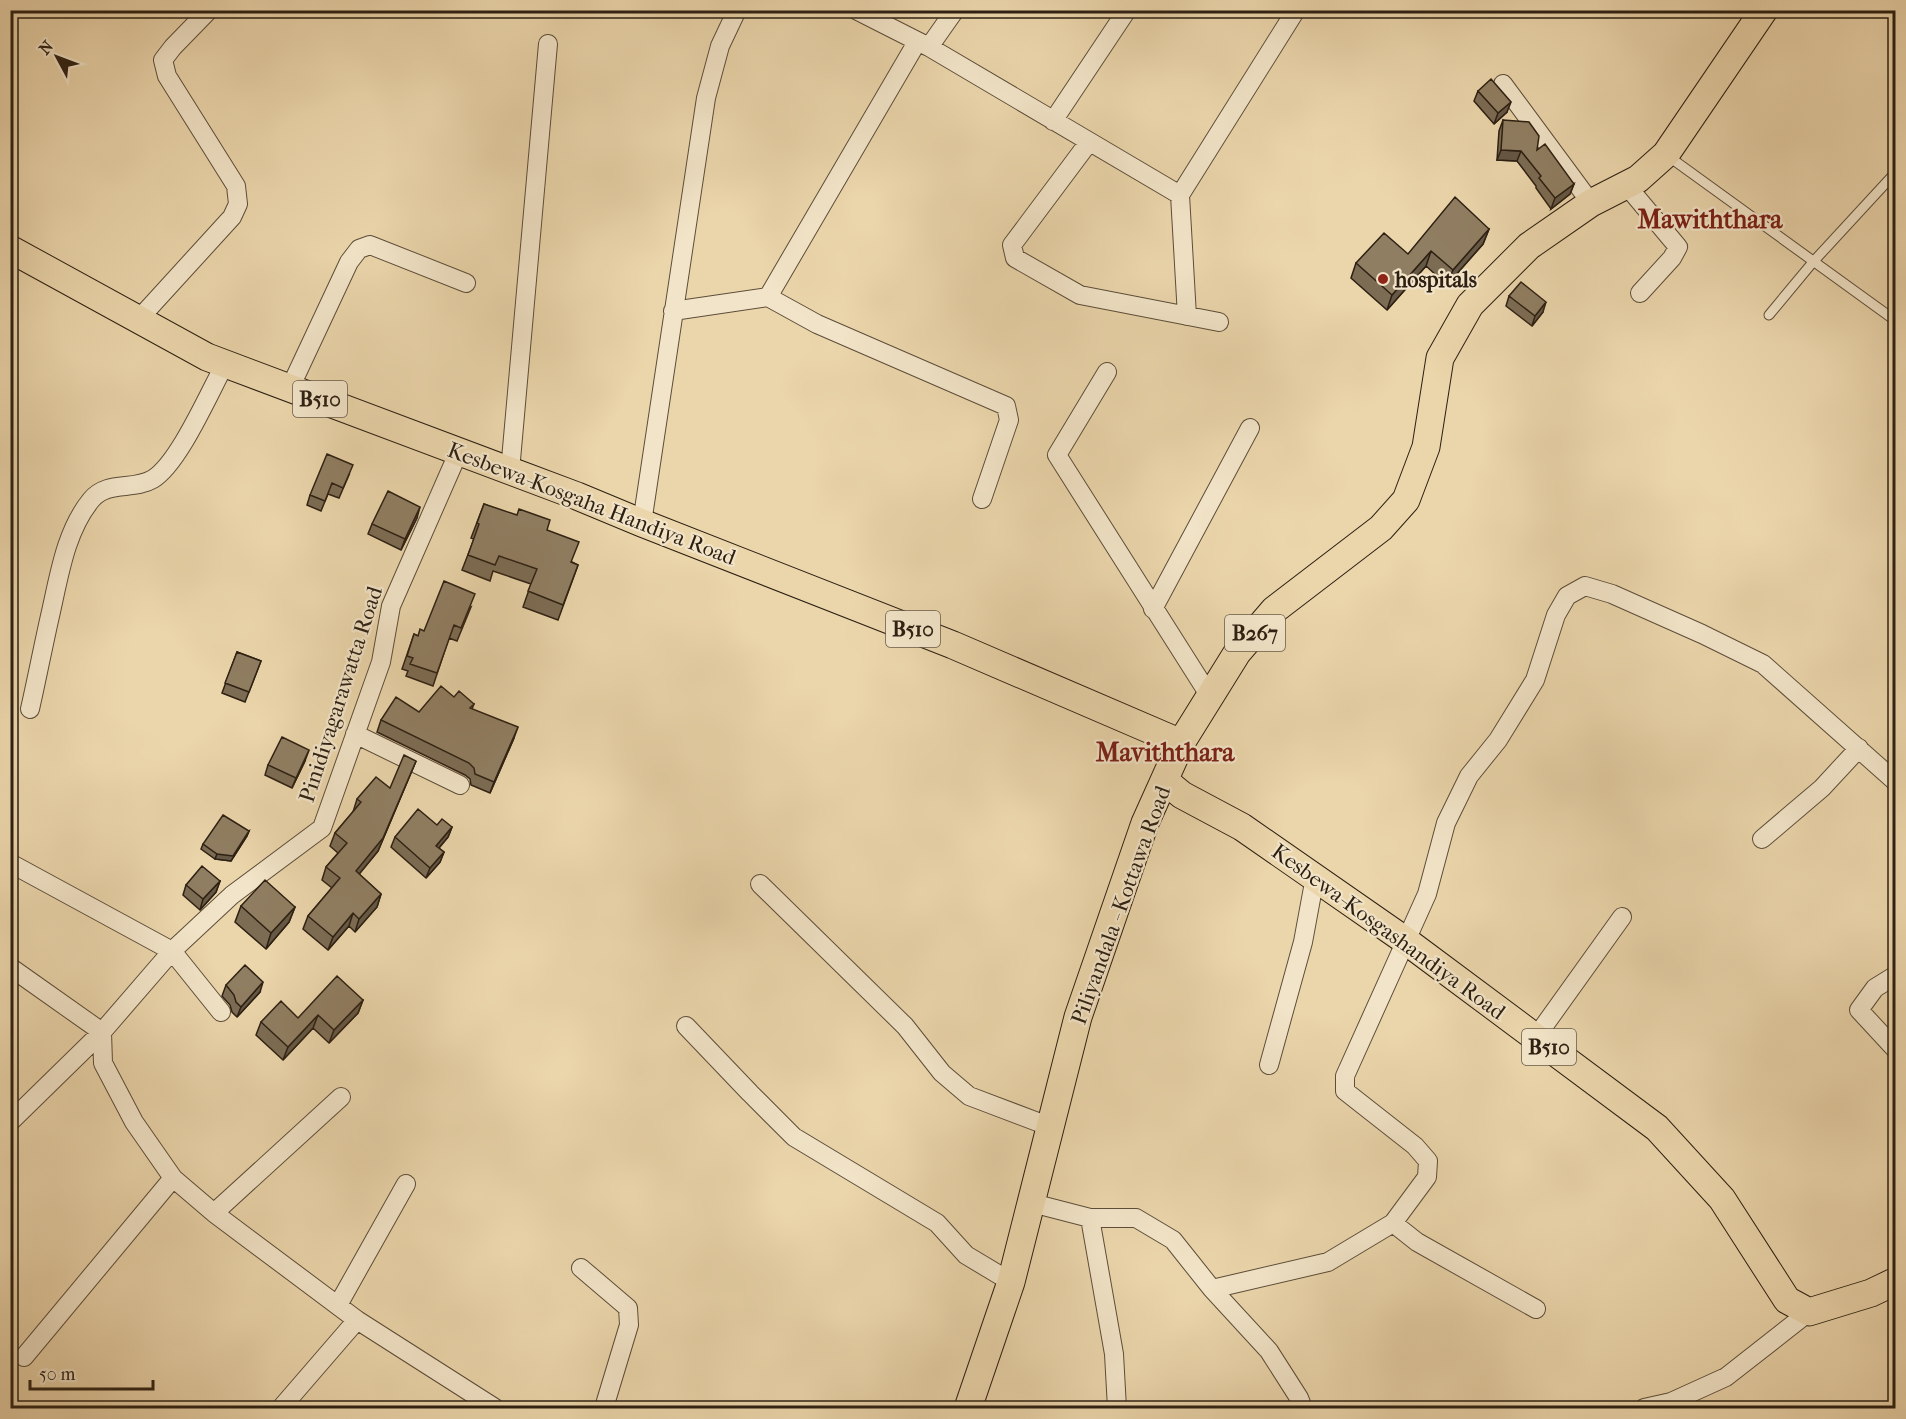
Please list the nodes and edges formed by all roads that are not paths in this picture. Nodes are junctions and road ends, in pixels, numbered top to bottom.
1 (209, 10) edge
2 (737, 10) edge
3 (856, 10) edge
4 (955, 10) edge
5 (1127, 10) edge
6 (1296, 10) edge
7 (1764, 10) edge
8 (548, 44) dead end
9 (923, 45) junction
10 (1503, 84) dead end
11 (1053, 121) junction
12 (1089, 142) junction
13 (1666, 154) junction
14 (1896, 172) edge
15 (1628, 186) junction
16 (1180, 195) junction
17 (1591, 203) junction
18 (10, 249) edge
19 (1813, 262) junction
20 (466, 283) dead end
21 (1640, 293) dead end
22 (768, 297) junction
23 (673, 311) junction
24 (1769, 315) dead end
25 (1187, 316) junction
26 (138, 320) junction
27 (1896, 321) edge
28 (1219, 322) dead end
29 (225, 364) junction
30 (1107, 372) dead end
31 (290, 388) junction
32 (1250, 428) dead end
33 (459, 451) junction
34 (510, 471) junction
35 (982, 499) dead end
36 (642, 524) junction
37 (1153, 609) junction
38 (1211, 698) junction
39 (30, 709) dead end
40 (355, 734) junction
41 (1181, 743) junction
42 (1859, 748) junction
43 (1892, 771) edge
44 (1165, 781) junction
45 (460, 785) dead end
46 (1762, 839) dead end
47 (10, 863) edge
48 (1315, 877) junction
49 (760, 884) dead end
50 (1622, 917) dead end
51 (1406, 940) junction
52 (172, 951) junction
53 (10, 967) edge
54 (1896, 975) edge
55 (221, 1012) dead end
56 (686, 1026) dead end
57 (102, 1032) junction
58 (1536, 1037) junction
59 (1896, 1050) edge
60 (1269, 1065) dead end
61 (341, 1098) dead end
62 (10, 1122) edge
63 (1051, 1127) junction
64 (173, 1178) junction
65 (406, 1184) dead end
66 (1032, 1203) junction
67 (214, 1213) junction
68 (1090, 1218) junction
69 (1393, 1223) junction
70 (581, 1269) dead end
71 (1896, 1281) edge
72 (1011, 1282) junction
73 (1212, 1289) junction
74 (338, 1305) junction
75 (1536, 1309) dead end
76 (1809, 1312) junction
77 (357, 1320) junction
78 (24, 1357) dead end
79 (607, 1406) edge
80 (281, 1408) edge
81 (495, 1408) edge
82 (968, 1408) edge
83 (1117, 1408) edge
84 (1303, 1408) edge
85 (1644, 1408) edge

1 - 26 street
2 - 23 street
3 - 9 street
4 - 9 street
5 - 11 street
6 - 16 street
7 - 13 main road, Piliyandala - Kottawa Road / B267
8 - 34 street
9 - 11 street
9 - 22 street
10 - 17 street
11 - 12 street
12 - 16 street
12 - 25 street
13 - 15 main road, Piliyandala - Kottawa Road / B267
13 - 19 lane
14 - 19 lane
15 - 17 main road, Piliyandala - Kottawa Road / B267
15 - 21 street
16 - 25 street
17 - 38 main road, Piliyandala - Kottawa Road / B267
18 - 26 main road, Kesbewa-Kosgaha Handiya Road / B510
19 - 24 lane
19 - 27 lane
20 - 31 street
22 - 23 street
22 - 35 street
23 - 36 street
25 - 28 street
26 - 29 main road, Kesbewa-Kosgaha Handiya Road / B510
29 - 31 main road, Kesbewa-Kosgaha Handiya Road / B510
29 - 39 street
30 - 37 street
31 - 33 main road, Kesbewa-Kosgaha Handiya Road / B510
32 - 37 street
33 - 34 main road, Kesbewa-Kosgaha Handiya Road / B510
33 - 40 street, Pinidiyagarawatta Road
34 - 36 main road, Kesbewa-Kosgaha Handiya Road / B510
36 - 41 main road, Kesbewa-Kosgaha Handiya Road / B510
37 - 38 street
38 - 41 main road, Piliyandala - Kottawa Road / B267
40 - 45 street
40 - 52 street, Pinidiyagarawatta Road
41 - 44 main road, Piliyandala - Kottawa Road / B267
42 - 43 street
42 - 46 street
42 - 51 street
44 - 48 main road, Kesbewa-Kosgashandiya Road / B510
44 - 63 main road, Piliyandala - Kottawa Road / B267
47 - 52 street
48 - 51 main road, Kesbewa-Kosgashandiya Road / B510
48 - 60 street
49 - 63 street
50 - 58 street
51 - 58 main road, Kesbewa-Kosgashandiya Road / B510
51 - 69 street
52 - 55 street
52 - 57 street, Pinidiyagarawatta Road
53 - 57 street
54 - 59 street
56 - 72 street
57 - 62 street, Pinidiyagarawatta Road
57 - 64 street
58 - 76 main road, Kesbewa-Kosgashandiya Road / B510
61 - 67 street
63 - 66 main road, Piliyandala - Kottawa Road / B267
64 - 67 street
64 - 78 street
65 - 74 street
66 - 68 street
66 - 72 main road, Piliyandala - Kottawa Road / B267
67 - 74 street
68 - 73 street
68 - 83 street
69 - 73 street
69 - 75 street
70 - 79 street
71 - 76 main road
72 - 82 main road, Piliyandala - Kottawa Road / B267
73 - 84 street
74 - 77 street
76 - 85 street
77 - 80 street
77 - 81 street

